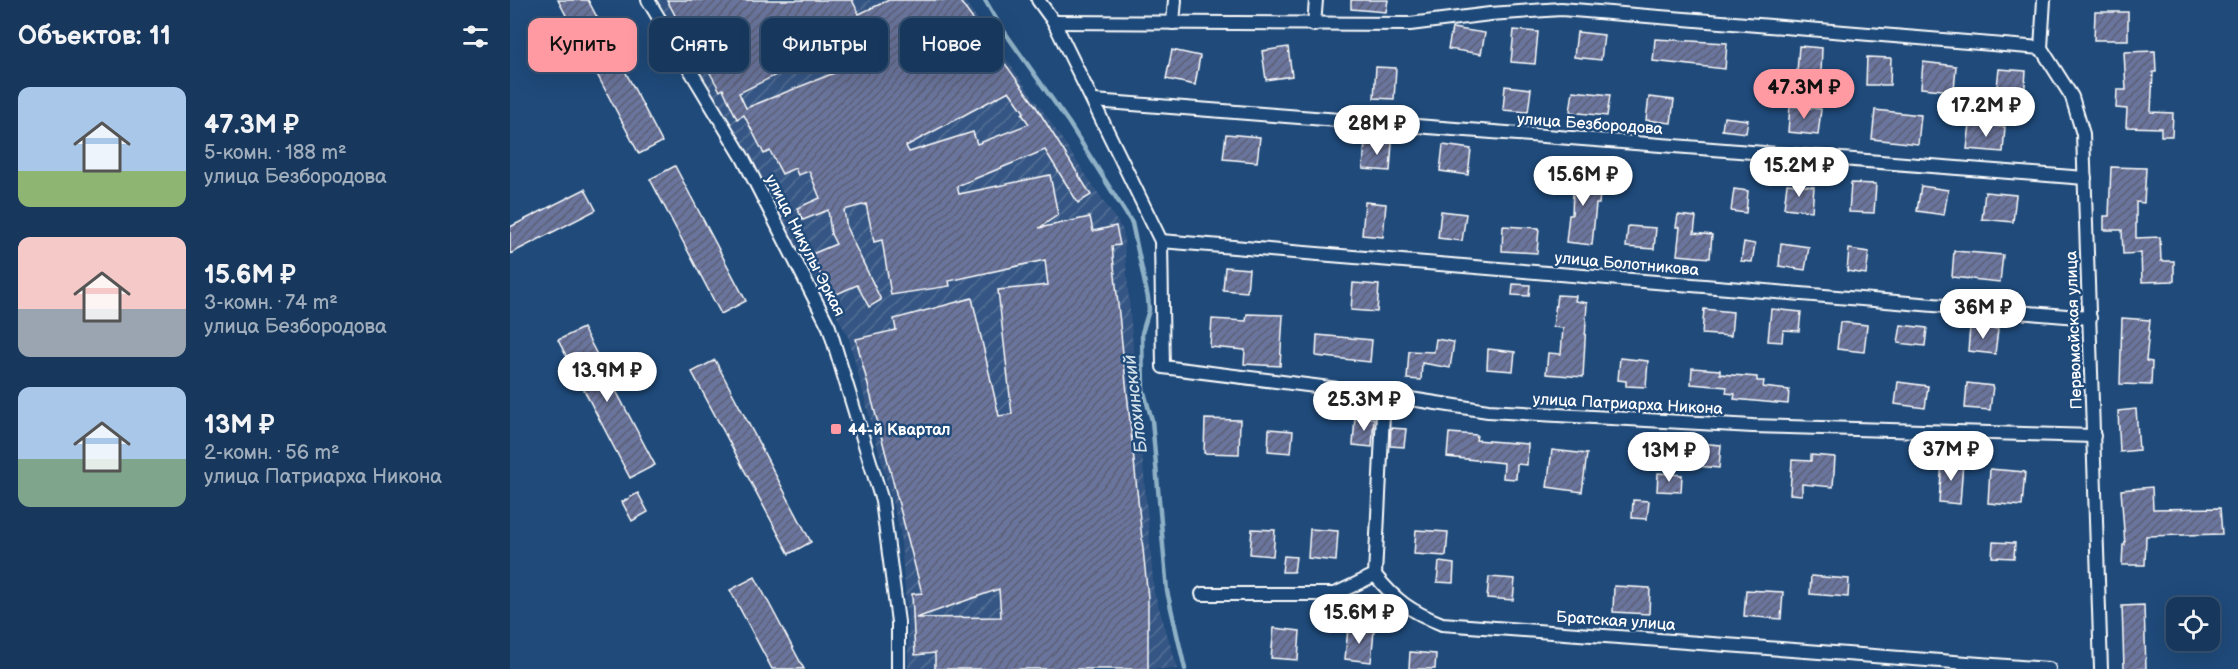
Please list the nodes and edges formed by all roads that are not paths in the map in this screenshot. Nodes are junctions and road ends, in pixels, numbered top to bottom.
1 (648, 0) edge
2 (1038, 0) edge
3 (1175, 0) edge
4 (1316, 0) edge
5 (2043, 0) edge
6 (1562, 4) edge
7 (1054, 22) junction
8 (1173, 23) junction
9 (1314, 25) junction
10 (2041, 48) junction
11 (1094, 101) junction
12 (2085, 178) junction
13 (1161, 241) junction
14 (2090, 318) junction
15 (1384, 395) junction
16 (2094, 436) junction
17 (1375, 574) junction
18 (1203, 594) dead end
19 (898, 669) edge
20 (2049, 669) edge
21 (2101, 669) edge

1 - 19 street, улица Никулы Эркая
2 - 7 street
3 - 8 street
4 - 9 street
5 - 10 street
6 - 9 street
6 - 10 street
7 - 8 street
7 - 11 street
8 - 9 street
10 - 12 street, Первомайская улица
11 - 12 street, улица Безбородова
11 - 13 street
12 - 14 street, Первомайская улица
13 - 14 street, улица Болотникова
13 - 15 street, улица Патриарха Никона
14 - 16 street, Первомайская улица
15 - 16 street, улица Патриарха Никона
15 - 17 street
16 - 21 street, Первомайская улица
17 - 18 street
17 - 20 street, Братская улица

